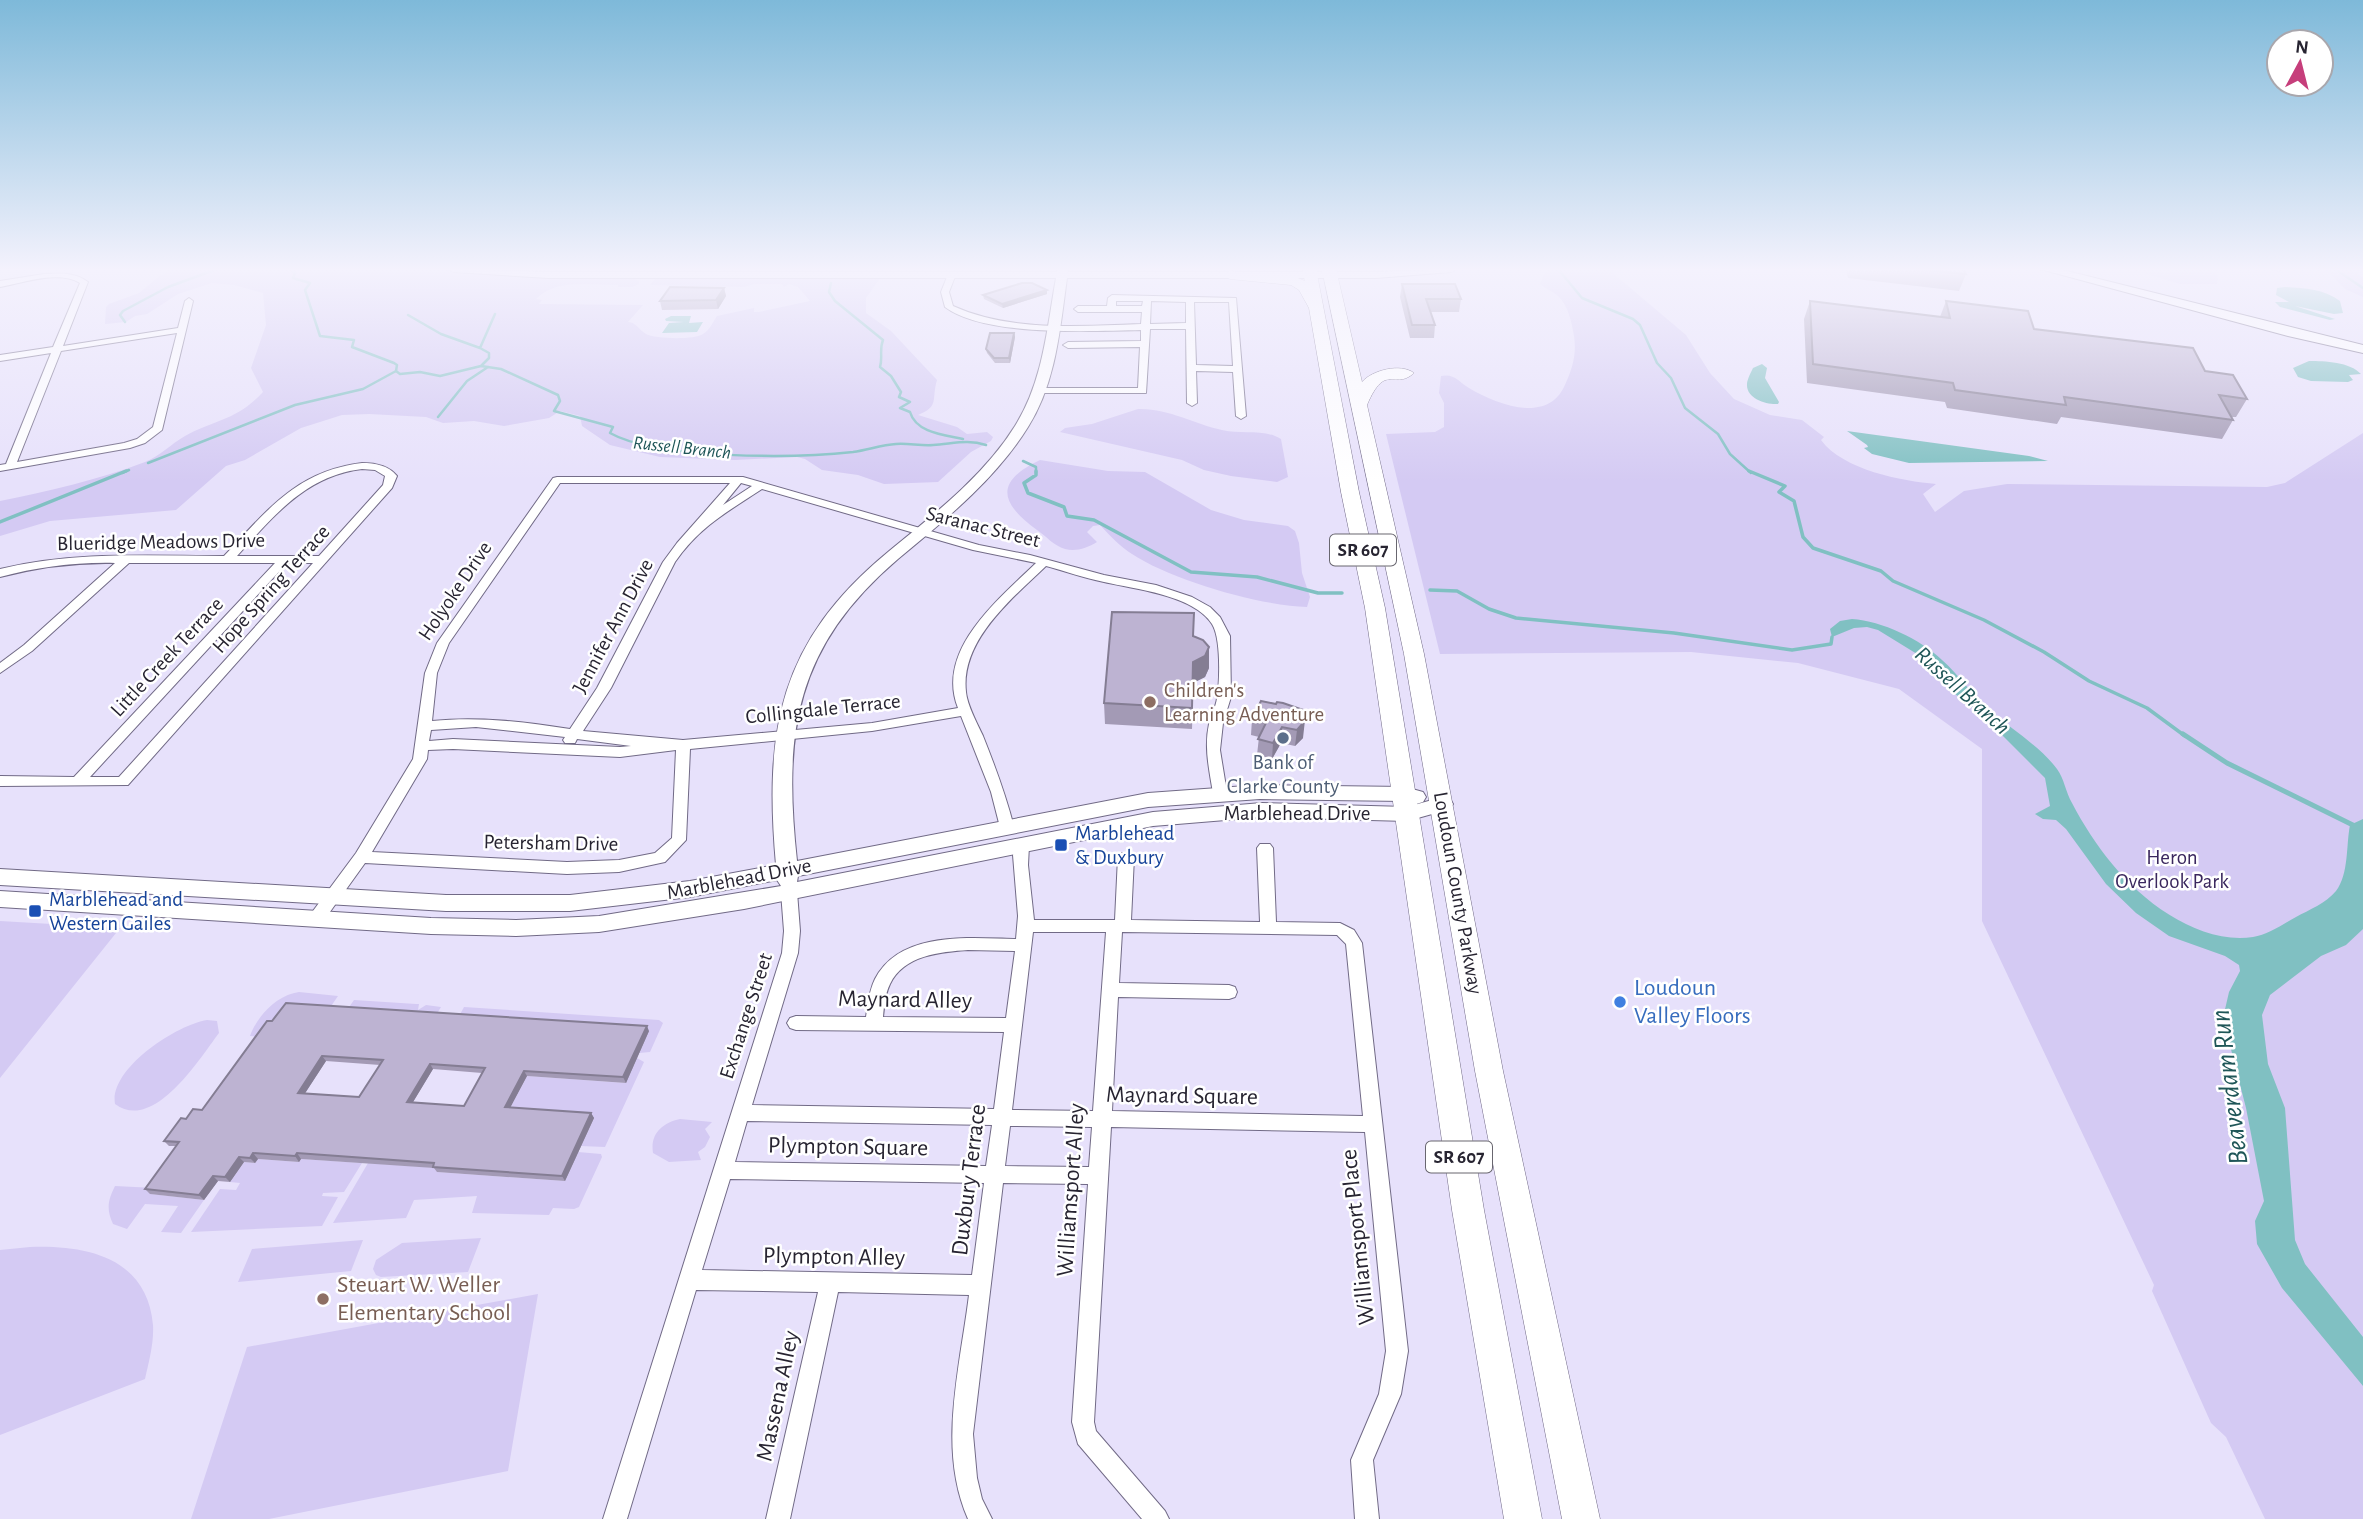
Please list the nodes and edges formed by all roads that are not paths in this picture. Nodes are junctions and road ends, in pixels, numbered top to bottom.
1 (61, 340) edge
2 (117, 340) edge
3 (180, 340) edge
4 (1049, 340) edge
5 (1146, 340) edge
6 (1191, 340) edge
7 (1236, 340) edge
8 (1322, 340) edge
9 (1346, 340) edge
10 (2330, 340) edge
11 (2340, 340) edge
12 (1146, 344) junction
13 (1068, 345) dead end
14 (2363, 346) edge
15 (57, 349) junction
16 (0, 358) edge
17 (1191, 369) junction
18 (1238, 369) junction
19 (1406, 373) dead end
20 (1039, 391) junction
21 (1360, 403) junction
22 (1192, 404) dead end
23 (1241, 416) dead end
24 (5, 467) edge
25 (558, 480) joint
26 (738, 480) junction
27 (762, 484) junction
28 (701, 524) junction
29 (920, 532) junction
30 (126, 559) junction
31 (228, 559) junction
32 (285, 559) junction
33 (323, 560) junction
34 (1044, 562) junction
35 (0, 573) edge
36 (28, 648) junction
37 (0, 653) edge
38 (0, 669) edge
39 (967, 711) junction
40 (426, 726) junction
41 (575, 734) junction
42 (782, 734) junction
43 (683, 745) junction
44 (423, 746) junction
45 (564, 750) junction
46 (0, 781) edge
47 (78, 781) junction
48 (1220, 793) junction
49 (1406, 804) junction
50 (1443, 804) junction
51 (1073, 814) junction
52 (1007, 827) junction
53 (1021, 845) junction
54 (1265, 848) dead end
55 (360, 857) junction
56 (1126, 857) dead end
57 (0, 877) edge
58 (788, 881) junction
59 (334, 896) junction
60 (0, 899) edge
61 (316, 919) junction
62 (1119, 926) junction
63 (1268, 928) junction
64 (1025, 936) junction
65 (1111, 990) junction
66 (1229, 992) dead end
67 (796, 1023) dead end
68 (873, 1024) junction
69 (1013, 1026) junction
70 (739, 1113) junction
71 (1002, 1118) junction
72 (1102, 1119) junction
73 (1373, 1124) junction
74 (723, 1170) junction
75 (995, 1174) junction
76 (1099, 1176) junction
77 (688, 1280) junction
78 (830, 1283) junction
79 (980, 1285) junction
80 (615, 1519) edge
81 (778, 1519) edge
82 (980, 1519) edge
83 (1157, 1519) edge
84 (1367, 1519) edge
85 (1523, 1519) edge
86 (1581, 1519) edge

1 - 15 street
2 - 15 street
3 - 24 street
4 - 20 street, Exchange Street
5 - 12 street
6 - 17 street
7 - 18 street
8 - 49 main road, Loudoun County Parkway / SR 607
9 - 21 main road, Loudoun County Parkway / SR 607
10 - 14 street
11 - 14 street
12 - 13 street
12 - 20 street
15 - 16 street
15 - 24 street
17 - 18 street
17 - 22 street
18 - 23 street
19 - 21 main road
20 - 29 street, Exchange Street
21 - 50 main road, Loudoun County Parkway / SR 607
25 - 26 street, Saranac Street
25 - 40 street, Holyoke Drive
26 - 27 street, Saranac Street
26 - 28 street, Jennifer Ann Drive
27 - 28 street, Jennifer Ann Drive
27 - 29 street, Saranac Street
28 - 41 street, Jennifer Ann Drive
29 - 34 street, Saranac Street
29 - 42 street, Exchange Street
30 - 31 street, Blueridge Meadows Drive
30 - 35 street, Blueridge Meadows Drive
30 - 36 street
31 - 32 street, Blueridge Meadows Drive
31 - 33 street, Hope Spring Terrace
32 - 33 street, Blueridge Meadows Drive
32 - 47 street, Little Creek Terrace
33 - 47 street, Hope Spring Terrace
34 - 39 street
34 - 48 street, Saranac Street
36 - 37 street
36 - 38 street
39 - 42 street, Collingdale Terrace
39 - 52 street
40 - 41 street, Collingdale Terrace
40 - 44 street, Holyoke Drive
41 - 43 street, Collingdale Terrace
41 - 45 street, Jennifer Ann Drive
42 - 43 street, Collingdale Terrace
42 - 58 street, Exchange Street
43 - 45 street, Collingdale Terrace
43 - 55 street, Petersham Drive
44 - 45 street, Collingdale Terrace
44 - 55 street, Holyoke Drive
46 - 47 street, Hope Spring Terrace
48 - 49 street, Marblehead Drive
48 - 51 street, Marblehead Drive
49 - 50 street, Marblehead Drive
49 - 53 street, Marblehead Drive
49 - 85 main road, Loudoun County Parkway / SR 607
50 - 86 main road, Loudoun County Parkway / SR 607
51 - 52 street, Marblehead Drive
51 - 53 street
52 - 58 street, Marblehead Drive
53 - 58 street, Marblehead Drive
53 - 64 street, Duxbury Terrace
54 - 63 street
55 - 59 street, Holyoke Drive
56 - 62 street, Williamsport Alley
57 - 59 street, Marblehead Drive
58 - 59 street, Marblehead Drive
58 - 61 street, Marblehead Drive
58 - 70 street, Exchange Street
59 - 61 street, Holyoke Drive
60 - 61 street, Marblehead Drive
62 - 63 street
62 - 64 street
62 - 65 street, Williamsport Alley
63 - 73 street, Williamsport Place
64 - 68 street
64 - 69 street, Duxbury Terrace
65 - 66 street
65 - 72 street, Williamsport Alley
67 - 68 street, Maynard Alley
68 - 69 street, Maynard Alley
69 - 71 street, Duxbury Terrace
70 - 71 street, Maynard Square
70 - 74 street, Exchange Street
71 - 72 street, Maynard Square
71 - 75 street, Duxbury Terrace
72 - 73 street, Maynard Square
72 - 76 street, Williamsport Alley
73 - 84 street, Williamsport Place
74 - 75 street, Plympton Square
74 - 77 street, Exchange Street
75 - 76 street, Plympton Square
75 - 79 street, Duxbury Terrace
76 - 83 street, Williamsport Alley
77 - 78 street, Plympton Alley
77 - 80 street, Exchange Street
78 - 79 street, Plympton Alley
78 - 81 street, Massena Alley
79 - 82 street, Duxbury Terrace

